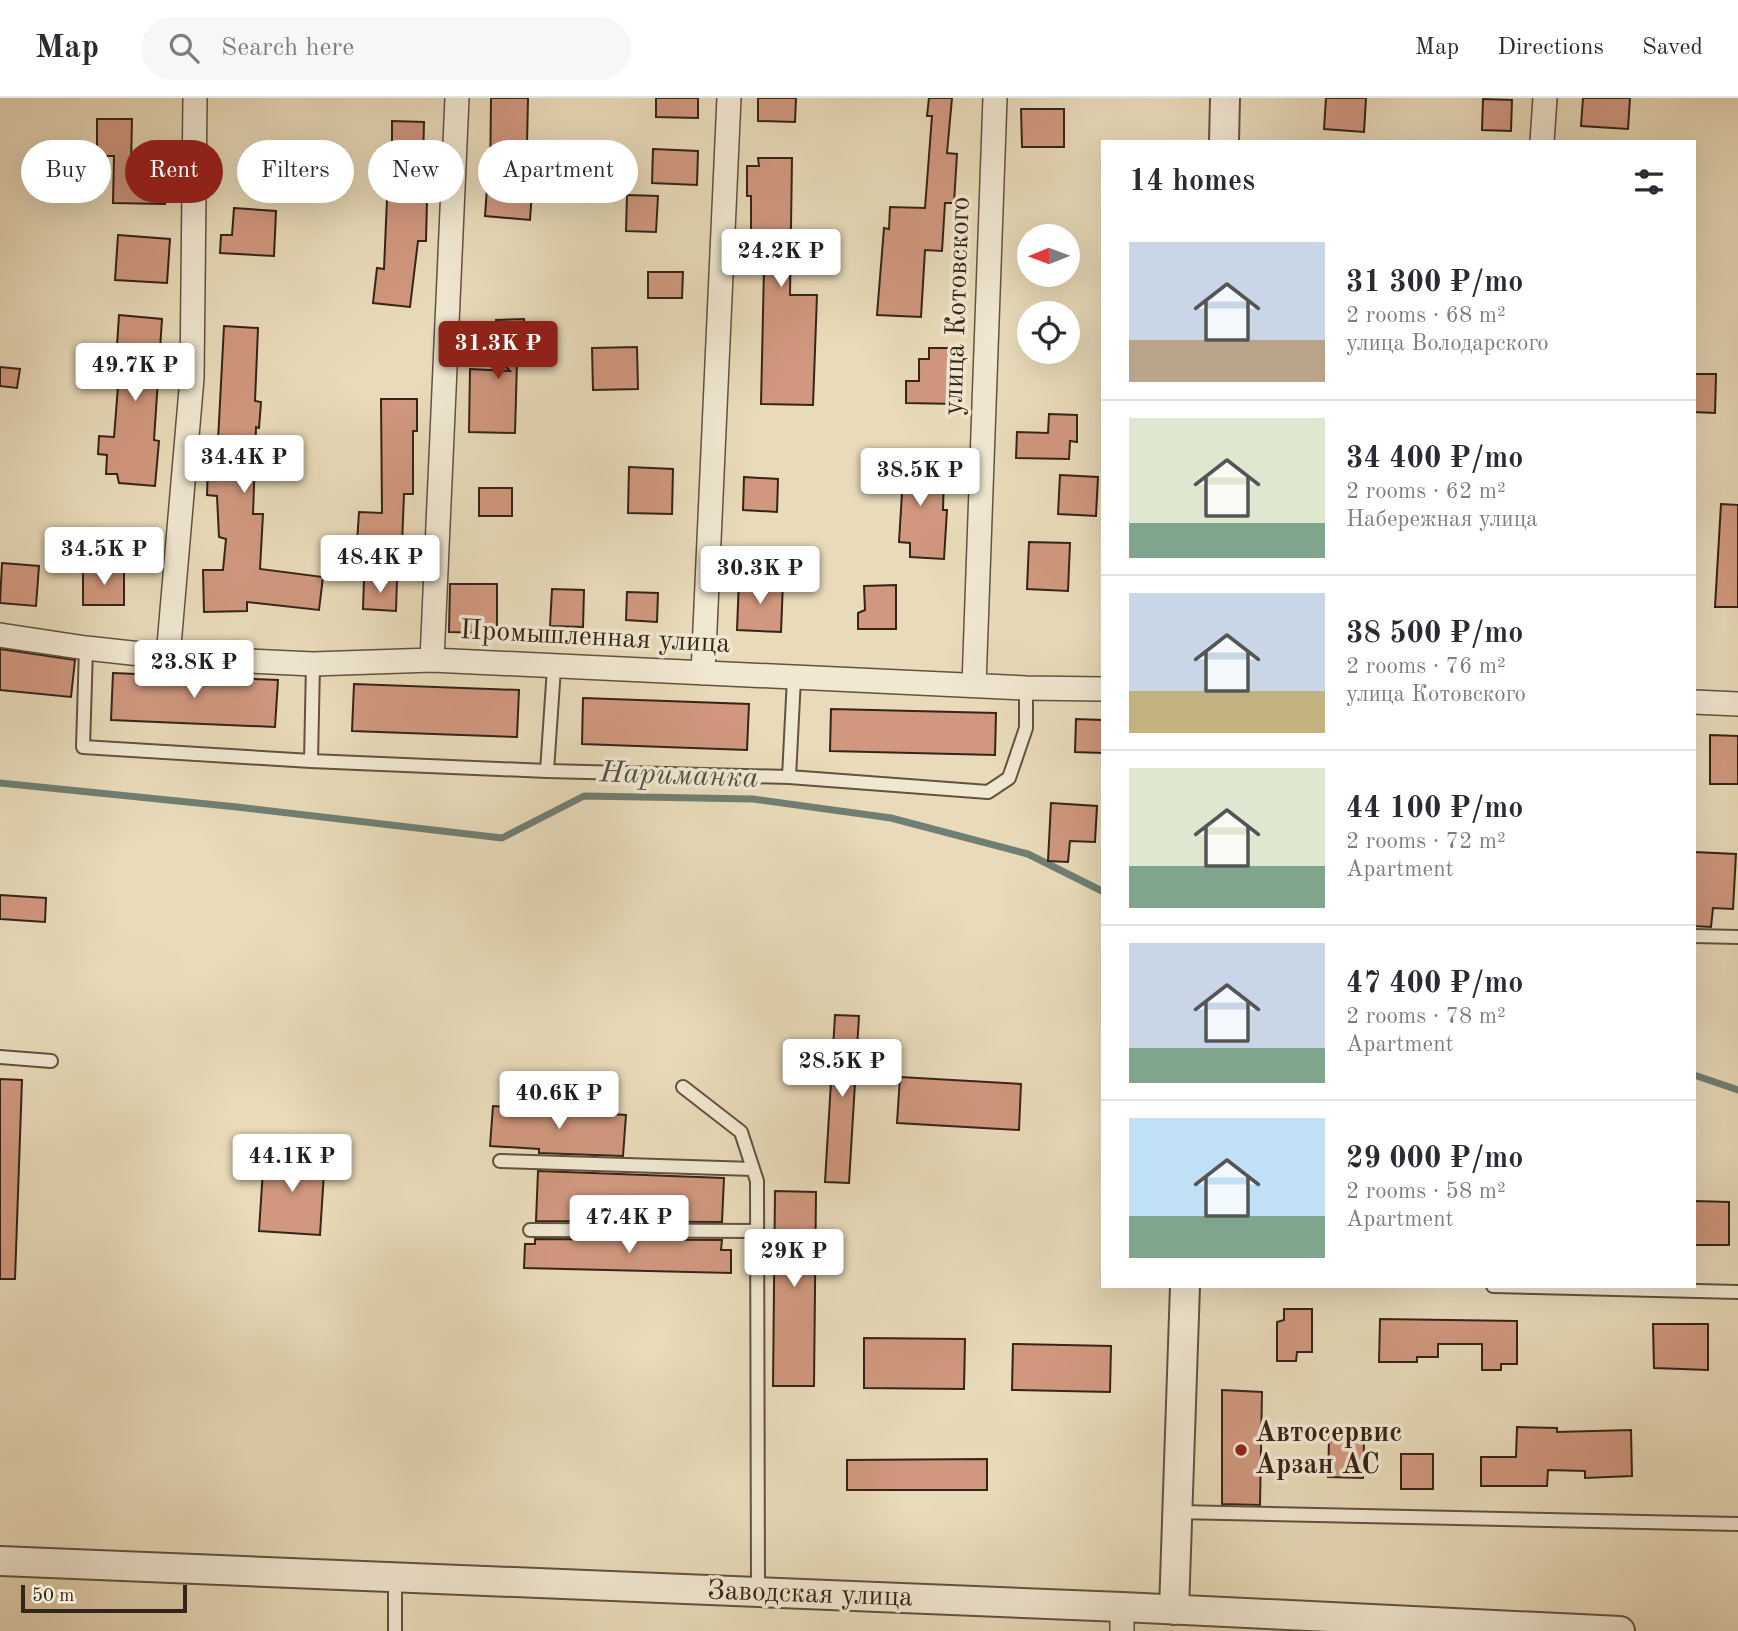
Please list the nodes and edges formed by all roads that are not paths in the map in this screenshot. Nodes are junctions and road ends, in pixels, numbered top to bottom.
1 (195, 98) edge
2 (457, 98) edge
3 (729, 98) edge
4 (996, 98) edge
5 (1225, 98) edge
6 (1545, 98) edge
7 (1224, 140) edge
8 (1542, 140) edge
9 (0, 635) edge
10 (86, 648) junction
11 (168, 657) junction
12 (432, 660) junction
13 (313, 664) junction
14 (554, 667) junction
15 (703, 673) junction
16 (794, 678) junction
17 (974, 685) junction
18 (1026, 688) junction
19 (1101, 689) edge
20 (1696, 702) edge
21 (1738, 704) edge
22 (311, 761) junction
23 (547, 771) junction
24 (789, 777) junction
25 (1696, 936) edge
26 (1738, 937) edge
27 (0, 1057) edge
28 (51, 1061) dead end
29 (683, 1087) dead end
30 (500, 1161) dead end
31 (753, 1169) junction
32 (530, 1230) dead end
33 (757, 1231) junction
34 (1185, 1288) edge
35 (1575, 1288) edge
36 (1738, 1292) edge
37 (1177, 1512) junction
38 (1738, 1524) edge
39 (0, 1561) edge
40 (395, 1578) junction
41 (758, 1593) junction
42 (1174, 1610) junction
43 (1122, 1619) edge
44 (395, 1631) edge
45 (1620, 1631) edge

1 - 11 street
2 - 12 street
3 - 15 street
4 - 17 street, улица Котовского
5 - 7 street
6 - 8 street
9 - 10 street, Промышленная улица
10 - 11 street, Промышленная улица
10 - 22 lane
11 - 13 street, Промышленная улица
12 - 13 street, Промышленная улица
12 - 14 street, Промышленная улица
13 - 22 lane
14 - 15 street, Промышленная улица
14 - 23 lane
15 - 16 street, Промышленная улица
16 - 17 street, Промышленная улица
16 - 24 lane
17 - 18 street, Промышленная улица
18 - 19 street, Промышленная улица
18 - 24 lane
20 - 21 street
22 - 23 lane
23 - 24 lane
25 - 26 lane
27 - 28 lane
29 - 31 lane
30 - 31 lane
31 - 33 lane
32 - 33 lane
33 - 41 lane
34 - 37 street
35 - 36 lane
37 - 38 lane
37 - 42 street
39 - 40 street, Заводская улица
40 - 41 street, Заводская улица
40 - 44 lane
41 - 43 street, Заводская улица
42 - 43 street, Заводская улица
42 - 45 street, Заводская улица

